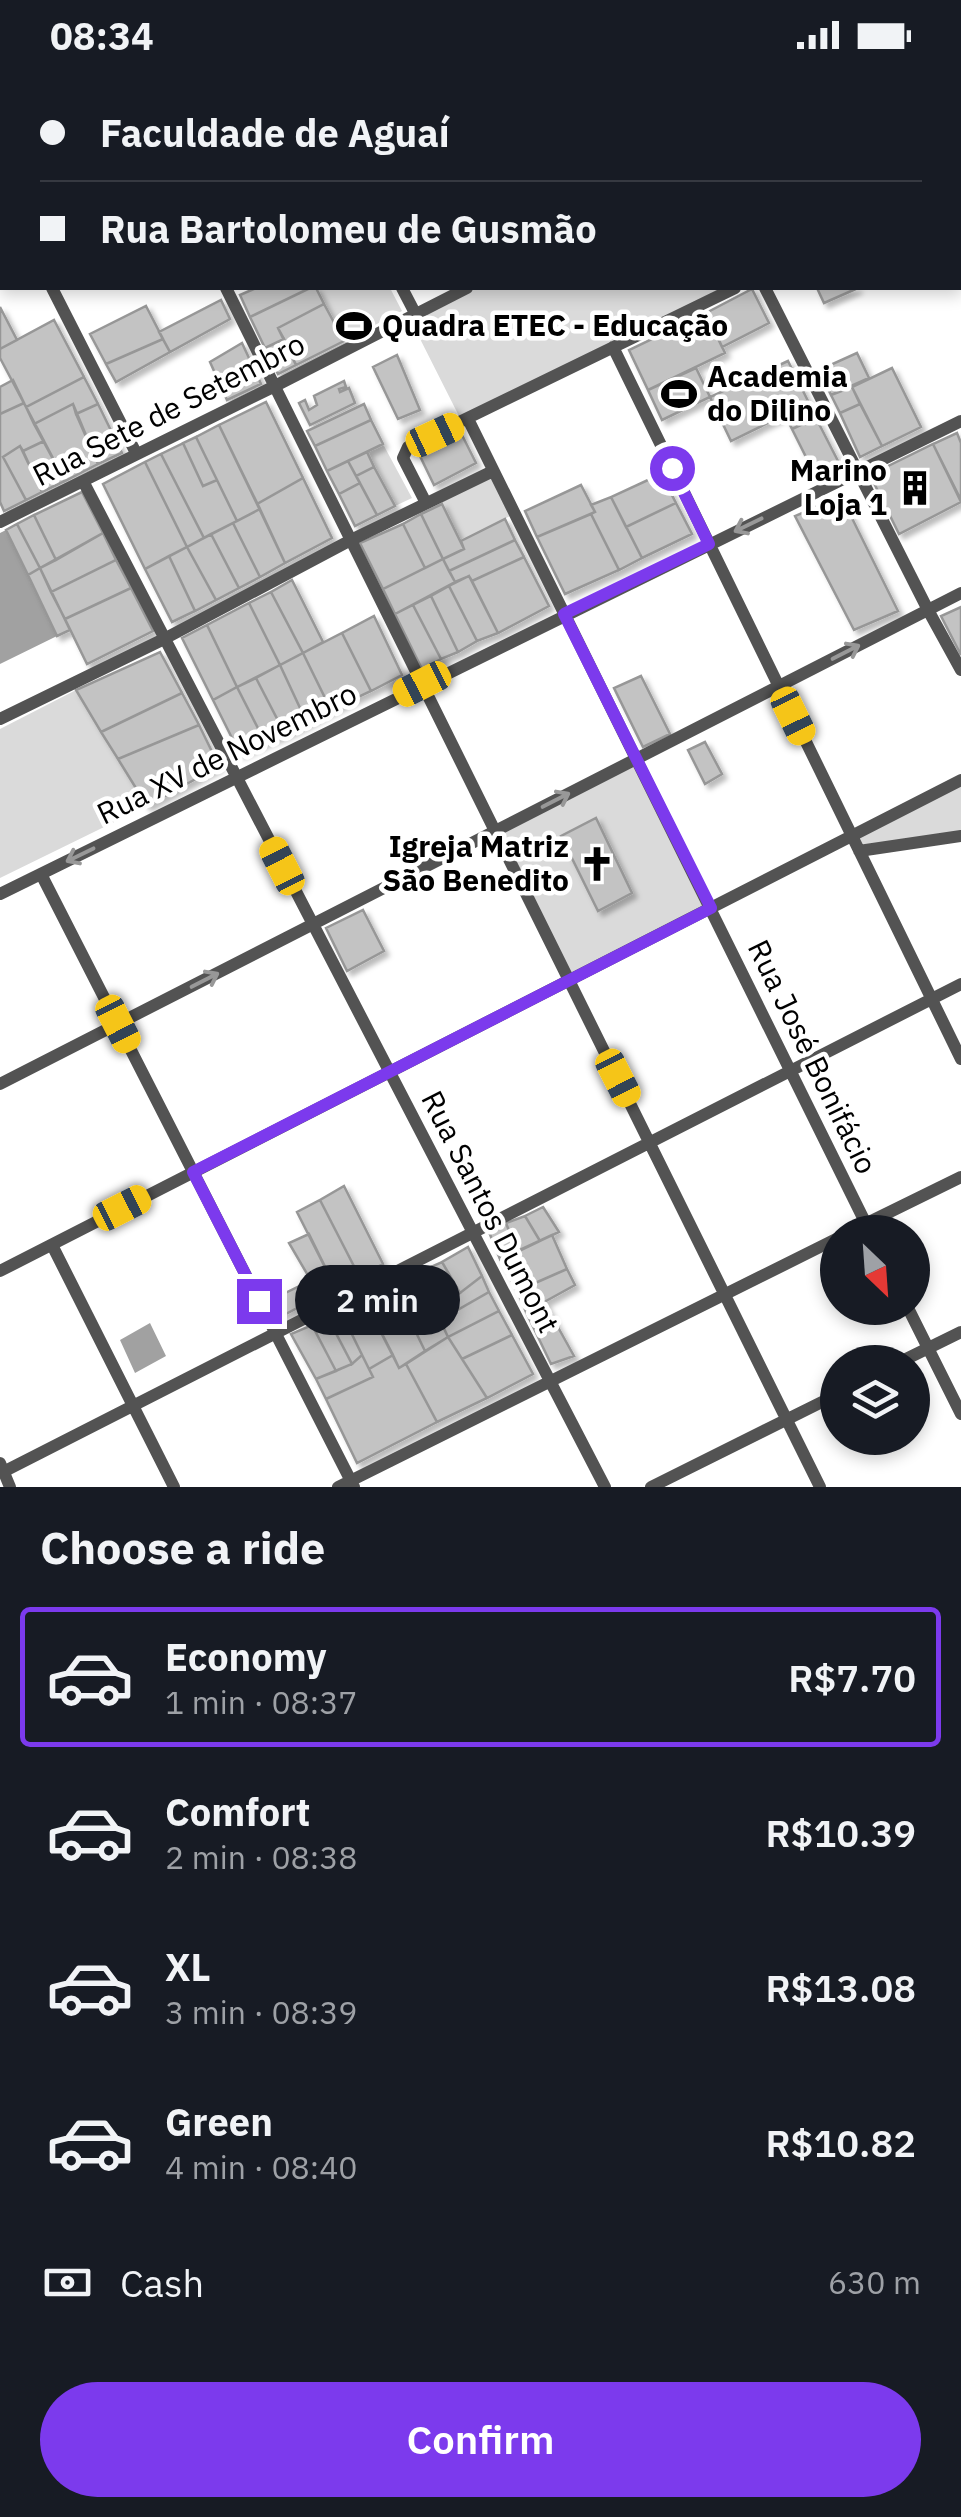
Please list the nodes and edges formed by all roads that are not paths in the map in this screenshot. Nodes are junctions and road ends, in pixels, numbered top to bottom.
1 (53, 290) edge
2 (227, 290) edge
3 (403, 290) edge
4 (462, 290) edge
5 (731, 290) edge
6 (766, 290) edge
7 (416, 313) junction
8 (613, 348) junction
9 (274, 386) junction
10 (468, 419) junction
11 (961, 421) edge
12 (136, 453) junction
13 (493, 471) junction
14 (858, 471) junction
15 (83, 481) junction
16 (426, 504) junction
17 (0, 522) edge
18 (350, 540) junction
19 (709, 544) junction
20 (961, 593) edge
21 (928, 610) junction
22 (564, 614) junction
23 (164, 639) junction
24 (961, 670) edge
25 (422, 684) junction
26 (779, 686) junction
27 (0, 719) edge
28 (636, 759) junction
29 (236, 777) junction
30 (961, 780) edge
31 (495, 831) junction
32 (852, 836) junction
33 (961, 836) edge
34 (859, 851) junction
35 (41, 874) junction
36 (0, 894) edge
37 (711, 908) junction
38 (312, 925) junction
39 (570, 980) junction
40 (961, 984) edge
41 (932, 999) junction
42 (118, 1024) junction
43 (961, 1059) edge
44 (390, 1072) junction
45 (790, 1072) junction
46 (0, 1084) edge
47 (650, 1142) junction
48 (193, 1172) junction
49 (961, 1176) edge
50 (862, 1215) edge
51 (891, 1215) edge
52 (473, 1233) junction
53 (52, 1245) junction
54 (820, 1247) edge
55 (0, 1271) edge
56 (725, 1294) junction
57 (961, 1332) edge
58 (275, 1333) junction
59 (930, 1347) edge
60 (930, 1352) edge
61 (550, 1382) junction
62 (820, 1403) edge
63 (133, 1406) junction
64 (961, 1414) edge
65 (788, 1419) junction
66 (1, 1468) edge
67 (348, 1485) edge
68 (10, 1487) edge
69 (174, 1487) edge
70 (605, 1487) edge
71 (651, 1487) edge
72 (820, 1487) edge

1 - 12 street
2 - 9 street
3 - 7 street
4 - 7 street, Rua Sete de Setembro
5 - 8 street
6 - 14 street
7 - 9 street, Rua Sete de Setembro
8 - 10 street
8 - 19 street
9 - 12 street, Rua Sete de Setembro
9 - 18 street
10 - 13 street, Rua José Bonifácio
10 - 16 street
11 - 14 street, Rua XV de Novembro
12 - 15 street, Rua Sete de Setembro
13 - 16 street
13 - 22 street, Rua José Bonifácio
14 -> 19 street, Rua XV de Novembro
14 - 21 street
15 - 17 street, Rua Sete de Setembro
15 - 23 street, Rua Santos Dumont
16 - 18 street
18 - 23 street
18 - 25 street
19 - 22 street, Rua XV de Novembro
19 - 26 street
20 - 21 street
21 - 24 street
26 -> 21 street
22 - 25 street, Rua XV de Novembro
22 - 28 street, Rua José Bonifácio
23 - 27 street
23 - 29 street, Rua Santos Dumont
25 - 29 street, Rua XV de Novembro
25 - 31 street
26 - 28 street
26 - 32 street
31 -> 28 street
28 - 37 street, Rua José Bonifácio
29 -> 35 street, Rua XV de Novembro
29 - 38 street, Rua Santos Dumont
30 - 32 street
31 - 38 street
31 - 39 street
32 - 34 street
32 - 37 street
33 - 34 street
34 - 41 street
35 - 36 street, Rua XV de Novembro
35 - 42 street
37 - 39 street
37 - 45 street, Rua José Bonifácio
42 -> 38 street
38 - 44 street, Rua Santos Dumont
39 - 44 street
39 - 47 street
40 - 41 street
41 - 43 street
41 - 45 street
42 - 46 street
42 - 48 street
44 - 48 street
44 - 52 street, Rua Santos Dumont
45 - 47 street
45 - 50 street, Rua José Bonifácio
47 - 52 street
47 - 56 street
48 - 53 street
48 - 58 street
49 - 51 street
52 - 58 street
52 - 61 street, Rua Santos Dumont
53 - 55 street
53 - 63 street
54 - 56 street
56 - 61 street
56 - 65 street
57 - 59 street
58 - 63 street
58 - 67 street
60 - 64 street
61 - 67 street
61 - 70 street, Rua Santos Dumont
62 - 65 street
63 - 66 street
63 - 69 street
65 - 71 street
65 - 72 street
66 - 68 street

